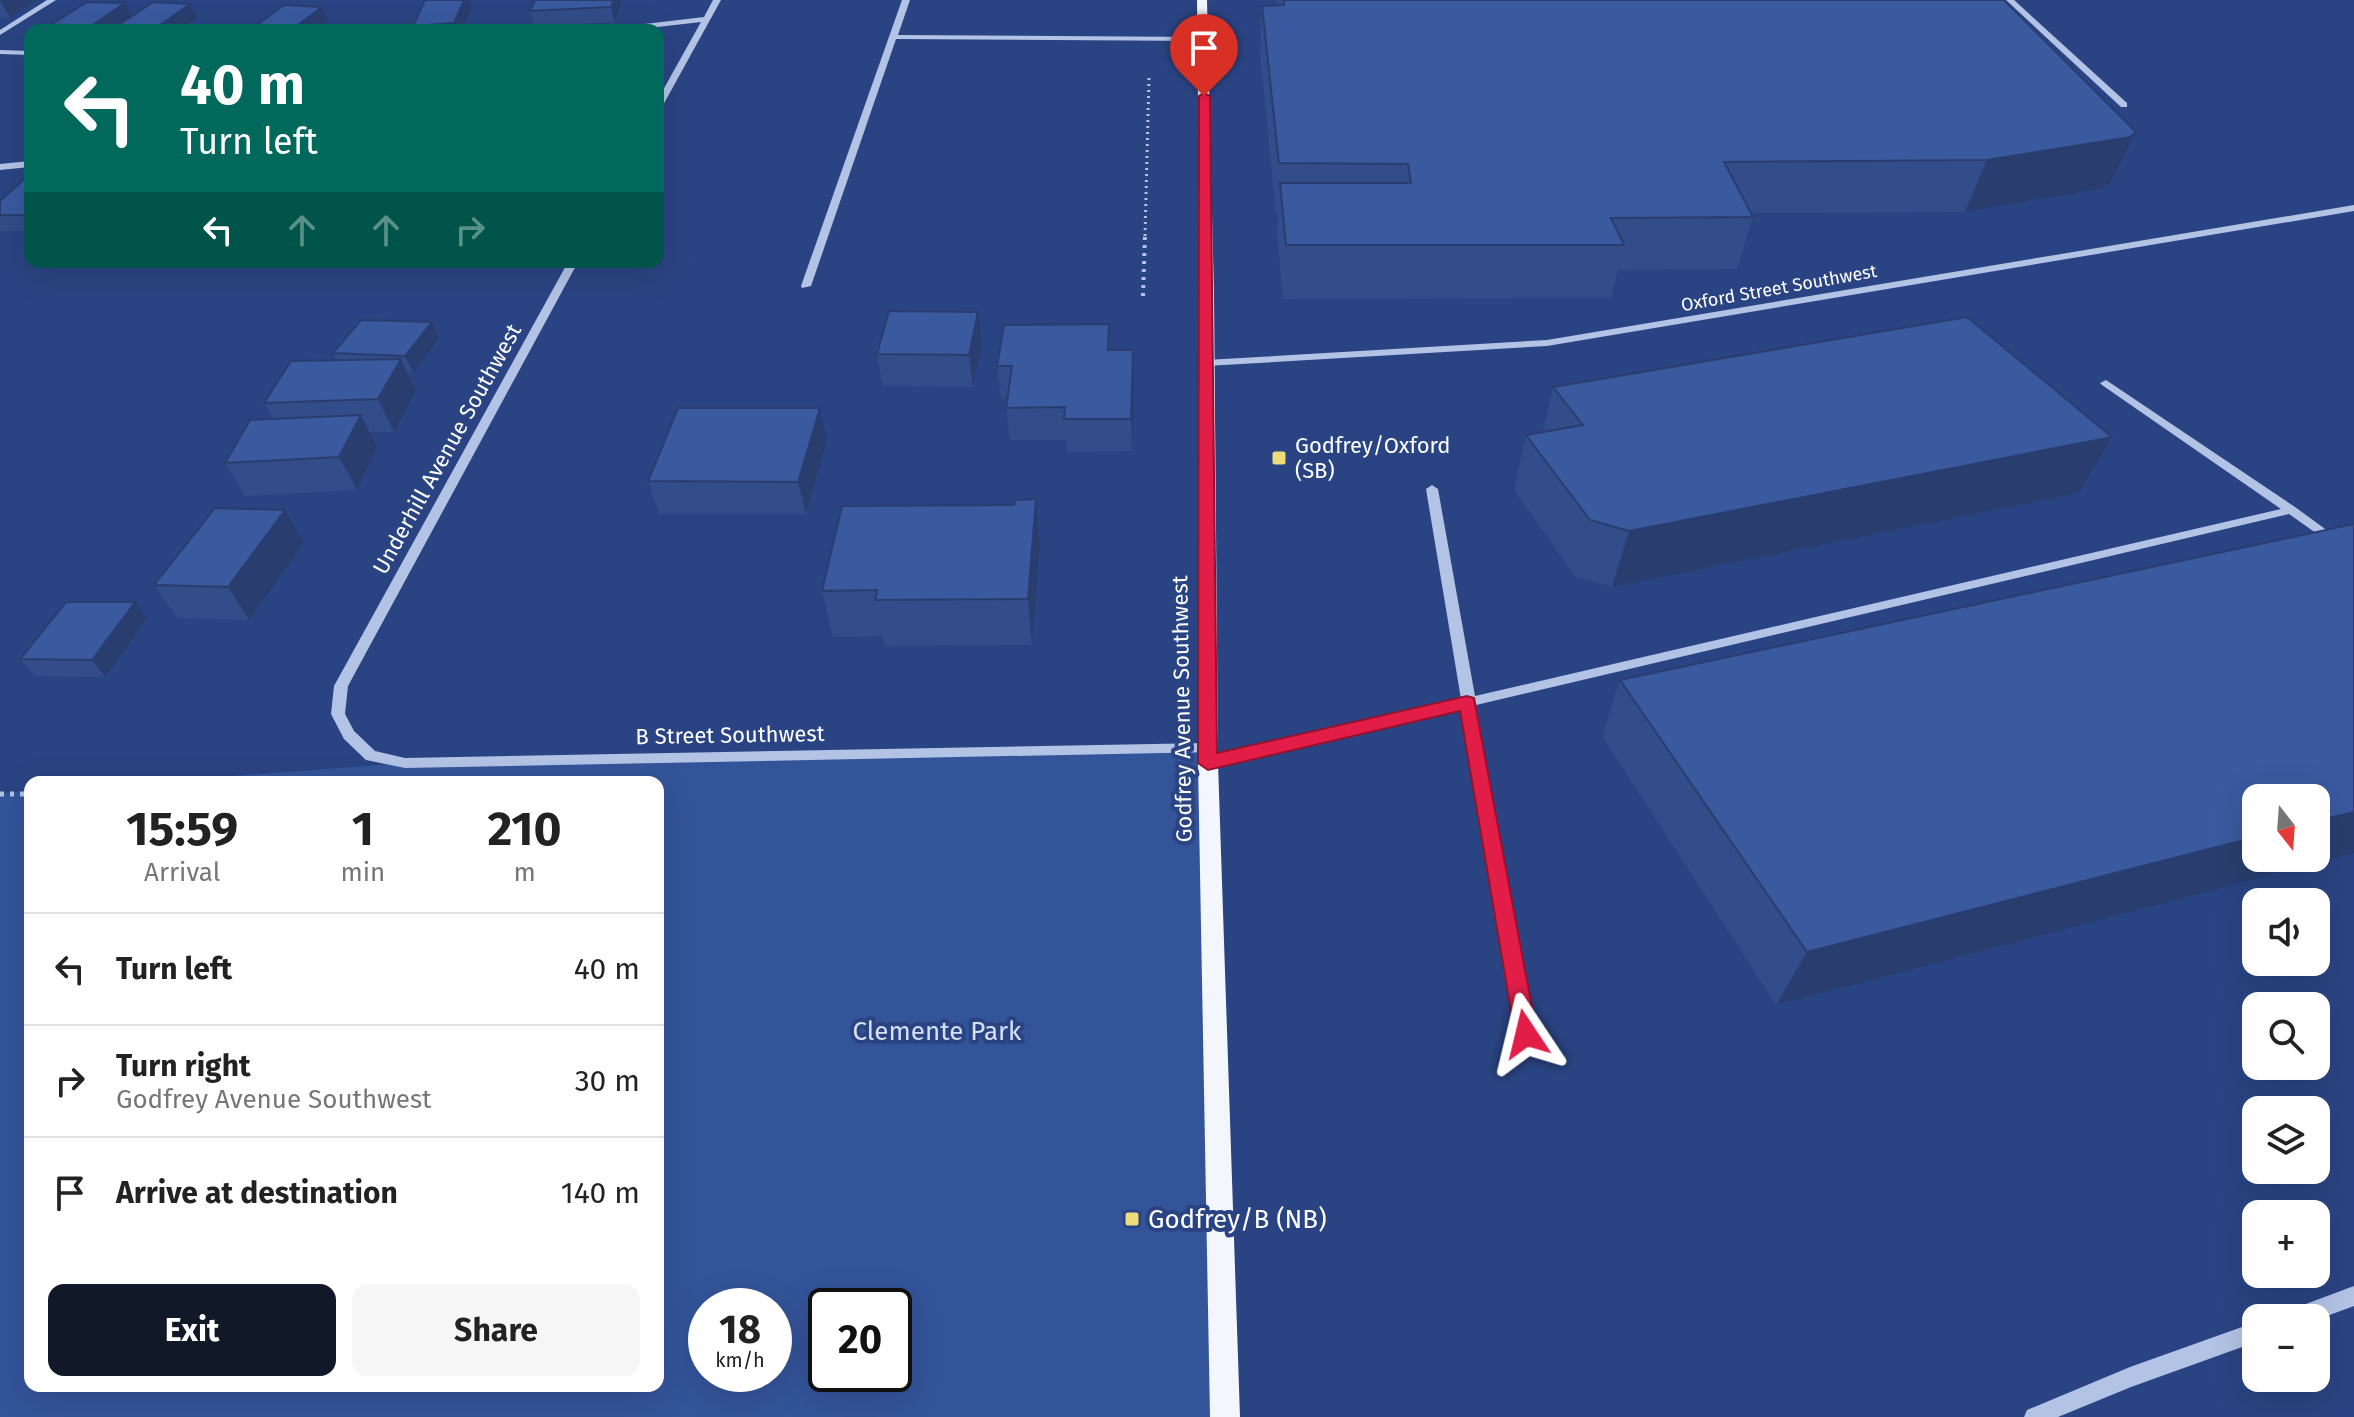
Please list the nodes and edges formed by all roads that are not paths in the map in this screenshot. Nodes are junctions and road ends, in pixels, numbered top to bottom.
1 (52, 0) edge
2 (717, 0) edge
3 (906, 0) edge
4 (1202, 0) edge
5 (2010, 0) edge
6 (706, 19) junction
7 (663, 24) edge
8 (0, 33) edge
9 (893, 37) junction
10 (1203, 39) junction
11 (0, 52) edge
12 (24, 53) edge
13 (664, 96) edge
14 (2124, 105) dead end
15 (24, 165) edge
16 (0, 167) edge
17 (2354, 208) edge
18 (570, 268) edge
19 (806, 286) dead end
20 (1206, 363) junction
21 (2106, 383) dead end
22 (1432, 489) dead end
23 (2291, 510) junction
24 (2354, 556) edge
25 (356, 656) joint
26 (1467, 702) junction
27 (1208, 755) junction
28 (1526, 1034) dead end
29 (2354, 1296) edge
30 (2330, 1305) edge
31 (2242, 1337) edge
32 (1225, 1417) edge
33 (2034, 1417) edge

1 - 8 street
2 - 6 street
3 - 9 street
4 - 10 main road, Godfrey Avenue Southwest
5 - 14 street
6 - 7 street
6 - 13 street
9 - 10 street
9 - 19 street
10 - 20 main road, Godfrey Avenue Southwest
11 - 12 street
15 - 16 street
17 - 20 street, Oxford Street Southwest
18 - 25 street, Underhill Avenue Southwest
20 - 27 main road, Godfrey Avenue Southwest
21 - 23 street
22 - 26 street
23 - 24 street
23 - 26 street
25 - 27 street, B Street Southwest
26 - 27 street
26 - 28 street
27 - 32 main road, Godfrey Avenue Southwest
29 - 30 street
31 - 33 street

